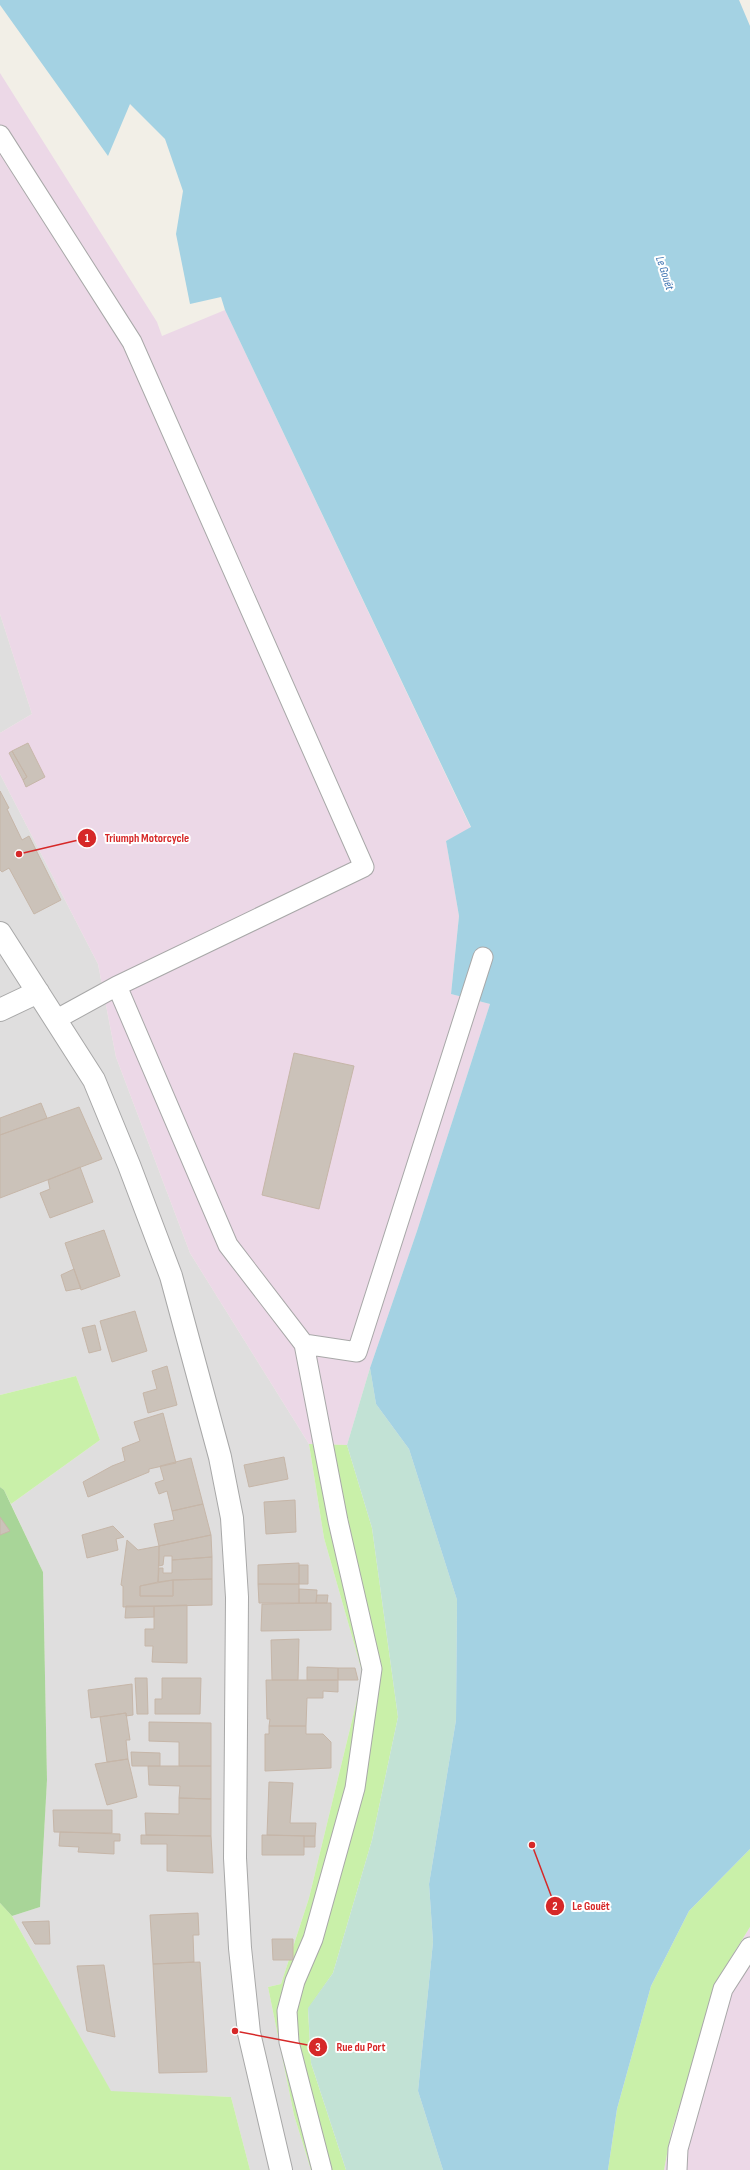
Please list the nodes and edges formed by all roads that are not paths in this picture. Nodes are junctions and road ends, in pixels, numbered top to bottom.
1 (0, 135) edge
2 (0, 933) edge
3 (483, 957) dead end
4 (117, 986) junction
5 (38, 992) junction
6 (0, 1010) edge
7 (55, 1020) junction
8 (304, 1344) junction
9 (750, 1947) edge
10 (281, 2170) edge
11 (322, 2170) edge
12 (677, 2170) edge

1 - 4 lane
2 - 5 street
3 - 8 lane
4 - 7 lane
4 - 8 lane
5 - 6 street
5 - 7 street
7 - 10 street
8 - 11 lane
9 - 12 lane

